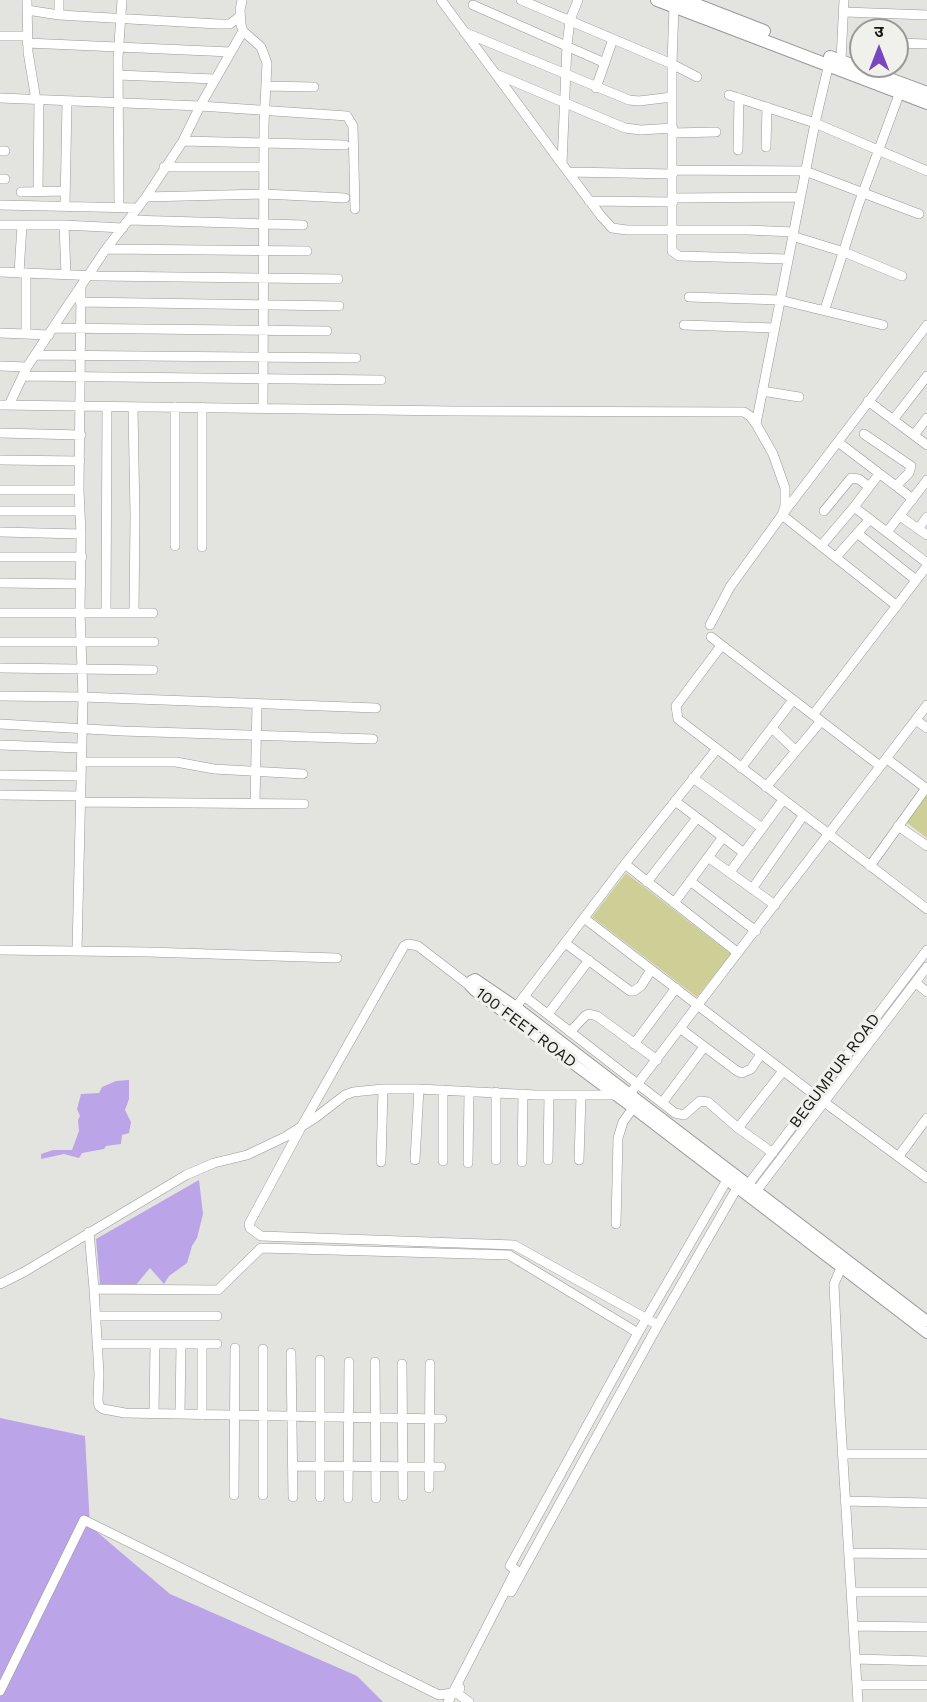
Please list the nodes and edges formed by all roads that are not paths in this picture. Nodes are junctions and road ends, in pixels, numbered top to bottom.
1 (59, 0) edge
2 (122, 0) edge
3 (242, 0) edge
4 (441, 0) edge
5 (521, 0) edge
6 (578, 0) edge
7 (657, 0) edge
8 (844, 0) edge
9 (678, 2) edge
10 (27, 5) edge
11 (472, 5) dead end
12 (845, 12) junction
13 (59, 15) junction
14 (927, 15) edge
15 (239, 17) junction
16 (121, 20) junction
17 (570, 20) junction
18 (243, 31) junction
19 (463, 32) junction
20 (0, 36) edge
21 (614, 39) junction
22 (27, 40) junction
23 (909, 43) edge
24 (927, 44) edge
25 (567, 45) junction
26 (119, 46) junction
27 (231, 52) junction
28 (833, 60) junction
29 (605, 63) junction
30 (672, 64) junction
31 (494, 73) junction
32 (566, 73) junction
33 (118, 75) junction
34 (697, 77) dead end
35 (215, 79) junction
36 (266, 86) junction
37 (314, 87) dead end
38 (596, 88) junction
39 (900, 92) junction
40 (927, 93) edge
41 (729, 95) dead end
42 (672, 97) junction
43 (0, 98) edge
44 (739, 98) junction
45 (38, 100) junction
46 (68, 101) junction
47 (118, 102) junction
48 (564, 102) junction
49 (927, 103) edge
50 (200, 106) junction
51 (767, 107) junction
52 (265, 111) junction
53 (815, 123) junction
54 (673, 130) junction
55 (717, 132) dead end
56 (183, 141) junction
57 (264, 142) junction
58 (345, 145) dead end
59 (766, 147) dead end
60 (738, 150) dead end
61 (878, 150) junction
62 (561, 164) junction
63 (164, 167) junction
64 (264, 167) junction
65 (805, 171) junction
66 (927, 171) edge
67 (568, 172) junction
68 (673, 172) junction
69 (38, 191) junction
70 (65, 191) junction
71 (21, 192) dead end
72 (864, 192) junction
73 (264, 194) junction
74 (146, 197) junction
75 (800, 197) junction
76 (345, 198) dead end
77 (673, 200) junction
78 (589, 201) junction
79 (0, 205) edge
80 (65, 206) junction
81 (119, 207) junction
82 (138, 208) junction
83 (355, 209) dead end
84 (918, 214) dead end
85 (264, 222) junction
86 (126, 224) junction
87 (0, 225) edge
88 (22, 225) junction
89 (64, 225) junction
90 (303, 225) dead end
91 (673, 230) junction
92 (793, 234) junction
93 (106, 249) junction
94 (264, 250) junction
95 (307, 251) dead end
96 (844, 252) junction
97 (788, 259) junction
98 (0, 272) edge
99 (23, 273) junction
100 (66, 274) junction
101 (89, 275) junction
102 (902, 276) dead end
103 (264, 278) junction
104 (338, 279) dead end
105 (81, 287) junction
106 (689, 297) dead end
107 (780, 300) junction
108 (80, 302) junction
109 (264, 305) junction
110 (339, 306) dead end
111 (825, 309) junction
112 (684, 325) dead end
113 (883, 325) dead end
114 (774, 328) junction
115 (926, 329) edge
116 (80, 330) junction
117 (264, 330) junction
118 (327, 331) dead end
119 (51, 332) junction
120 (0, 333) edge
121 (26, 334) junction
122 (35, 355) junction
123 (79, 357) junction
124 (264, 358) junction
125 (356, 358) dead end
126 (0, 366) edge
127 (25, 371) junction
128 (927, 376) edge
129 (79, 378) junction
130 (264, 379) junction
131 (381, 380) dead end
132 (762, 391) junction
133 (799, 397) dead end
134 (868, 401) junction
135 (4, 405) edge
136 (80, 406) junction
137 (106, 407) junction
138 (175, 407) junction
139 (202, 407) junction
140 (263, 407) junction
141 (133, 408) junction
142 (927, 418) edge
143 (894, 420) junction
144 (756, 424) junction
145 (0, 433) edge
146 (864, 434) dead end
147 (81, 435) junction
148 (914, 435) junction
149 (838, 442) junction
150 (927, 445) edge
151 (0, 460) edge
152 (80, 462) junction
153 (879, 474) junction
154 (927, 480) edge
155 (869, 486) junction
156 (896, 486) junction
157 (0, 490) edge
158 (79, 490) junction
159 (913, 499) junction
160 (854, 507) junction
161 (0, 511) edge
162 (80, 511) junction
163 (824, 511) dead end
164 (782, 515) junction
165 (900, 516) junction
166 (927, 517) edge
167 (870, 519) junction
168 (918, 529) junction
169 (0, 532) edge
170 (887, 532) junction
171 (857, 533) junction
172 (81, 534) junction
173 (927, 535) edge
174 (175, 546) dead end
175 (202, 546) dead end
176 (821, 546) junction
177 (0, 557) edge
178 (82, 557) junction
179 (836, 557) junction
180 (927, 565) edge
181 (916, 580) junction
182 (0, 583) edge
183 (81, 584) junction
184 (897, 606) junction
185 (0, 613) edge
186 (106, 613) junction
187 (134, 613) junction
188 (80, 614) junction
189 (153, 614) dead end
190 (710, 625) dead end
191 (711, 637) dead end
192 (0, 642) edge
193 (154, 642) dead end
194 (81, 643) junction
195 (721, 646) junction
196 (0, 668) edge
197 (82, 669) junction
198 (153, 670) dead end
199 (0, 696) edge
200 (83, 697) junction
201 (793, 700) junction
202 (257, 704) junction
203 (927, 705) edge
204 (376, 708) dead end
205 (817, 718) junction
206 (916, 720) junction
207 (0, 724) edge
208 (81, 728) junction
209 (772, 728) junction
210 (927, 728) edge
211 (256, 735) junction
212 (373, 739) dead end
213 (0, 745) edge
214 (80, 748) junction
215 (716, 750) junction
216 (796, 751) junction
217 (81, 762) junction
218 (883, 762) junction
219 (741, 768) junction
220 (256, 773) junction
221 (303, 774) dead end
222 (0, 775) edge
223 (81, 776) junction
224 (693, 778) junction
225 (766, 787) junction
226 (926, 788) edge
227 (0, 795) edge
228 (81, 800) junction
229 (783, 800) junction
230 (675, 801) junction
231 (255, 804) junction
232 (304, 804) dead end
233 (803, 816) junction
234 (697, 818) junction
235 (898, 826) junction
236 (762, 828) junction
237 (829, 835) junction
238 (723, 837) junction
239 (927, 846) edge
240 (744, 853) junction
241 (708, 857) junction
242 (625, 864) junction
243 (870, 866) junction
244 (730, 872) junction
245 (690, 881) junction
246 (647, 882) junction
247 (753, 889) junction
248 (674, 903) junction
249 (775, 905) junction
250 (927, 909) edge
251 (584, 918) junction
252 (756, 931) junction
253 (565, 943) junction
254 (0, 950) edge
255 (927, 950) edge
256 (77, 951) junction
257 (738, 954) junction
258 (337, 958) dead end
259 (589, 960) junction
260 (918, 962) junction
261 (926, 968) edge
262 (651, 970) junction
263 (916, 983) junction
264 (470, 986) junction
265 (676, 988) junction
266 (927, 992) edge
267 (524, 996) junction
268 (699, 1006) junction
269 (516, 1007) junction
270 (548, 1014) junction
271 (681, 1029) junction
272 (570, 1032) junction
273 (634, 1044) junction
274 (704, 1047) junction
275 (762, 1054) junction
276 (657, 1060) junction
277 (783, 1071) junction
278 (638, 1085) junction
279 (383, 1089) junction
280 (418, 1089) junction
281 (443, 1090) junction
282 (470, 1092) junction
283 (496, 1092) junction
284 (523, 1094) junction
285 (549, 1095) junction
286 (615, 1095) junction
287 (629, 1095) junction
288 (581, 1096) junction
289 (820, 1099) junction
290 (662, 1103) junction
291 (633, 1108) junction
292 (925, 1125) edge
293 (301, 1127) junction
294 (738, 1128) junction
295 (773, 1153) junction
296 (899, 1156) junction
297 (416, 1160) dead end
298 (496, 1160) dead end
299 (548, 1160) dead end
300 (579, 1160) dead end
301 (443, 1161) dead end
302 (522, 1161) dead end
303 (381, 1162) dead end
304 (468, 1163) dead end
305 (927, 1178) edge
306 (728, 1180) junction
307 (747, 1190) junction
308 (616, 1224) dead end
309 (88, 1232) junction
310 (841, 1268) junction
311 (0, 1284) edge
312 (94, 1289) junction
313 (96, 1316) junction
314 (217, 1316) dead end
315 (646, 1319) junction
316 (927, 1321) edge
317 (658, 1325) junction
318 (638, 1333) junction
319 (927, 1333) edge
320 (97, 1344) junction
321 (155, 1344) junction
322 (181, 1344) junction
323 (202, 1344) junction
324 (217, 1344) dead end
325 (235, 1348) dead end
326 (263, 1349) dead end
327 (291, 1353) dead end
328 (320, 1360) dead end
329 (349, 1362) dead end
330 (375, 1362) dead end
331 (402, 1364) dead end
332 (430, 1364) dead end
333 (154, 1413) junction
334 (180, 1414) junction
335 (202, 1415) junction
336 (235, 1415) junction
337 (263, 1415) junction
338 (293, 1416) junction
339 (320, 1417) junction
340 (349, 1418) junction
341 (377, 1418) junction
342 (403, 1419) junction
343 (430, 1419) junction
344 (442, 1419) dead end
345 (842, 1454) junction
346 (927, 1454) edge
347 (293, 1466) junction
348 (320, 1466) junction
349 (348, 1466) junction
350 (441, 1467) dead end
351 (376, 1468) junction
352 (403, 1468) junction
353 (429, 1468) junction
354 (429, 1488) dead end
355 (234, 1495) dead end
356 (262, 1495) dead end
357 (403, 1496) dead end
358 (293, 1497) dead end
359 (320, 1497) dead end
360 (348, 1497) dead end
361 (376, 1498) dead end
362 (845, 1501) junction
363 (927, 1503) edge
364 (849, 1553) junction
365 (927, 1554) edge
366 (851, 1592) junction
367 (927, 1592) edge
368 (853, 1626) junction
369 (927, 1627) edge
370 (855, 1659) junction
371 (927, 1661) edge
372 (857, 1684) junction
373 (927, 1685) edge
374 (0, 1691) edge
375 (453, 1696) edge
376 (469, 1702) edge
377 (858, 1702) edge

1 - 13 street
2 - 16 street
3 - 15 street
4 - 19 street
5 - 17 street
6 - 17 street
7 - 9 main road
8 - 12 street
9 - 28 main road
9 - 30 street
10 - 13 street
10 - 22 street
11 - 25 street
12 - 14 street
12 - 28 street
13 - 16 street
15 - 16 street
15 - 18 street
16 - 26 street
17 - 21 street
17 - 25 street
18 - 27 street
18 - 36 street
19 - 31 street
19 - 32 street
20 - 22 street
21 - 29 street
21 - 30 street
22 - 26 street
22 - 45 street
23 - 24 street
25 - 29 street
25 - 32 street
26 - 27 street
26 - 33 street
27 - 35 street
28 - 39 main road
28 - 40 main road
28 - 53 street
29 - 38 street
30 - 34 street
30 - 42 street
31 - 48 street
31 - 62 street
32 - 38 street
32 - 48 street
33 - 35 street
33 - 47 street
35 - 50 street
36 - 37 street
36 - 52 street
38 - 42 street
39 - 49 main road
39 - 61 street
41 - 44 street
42 - 54 street
43 - 45 street
44 - 51 street
44 - 60 street
45 - 46 street
45 - 69 street
46 - 47 street
46 - 70 street
47 - 50 street
47 - 81 street
48 - 54 street
48 - 62 street
50 - 52 street
50 - 56 street
51 - 53 street
51 - 59 street
52 - 57 street
52 - 83 street
53 - 61 street
53 - 65 street
54 - 55 street
54 - 68 street
56 - 57 street
56 - 63 street
57 - 58 street
57 - 64 street
61 - 66 street
61 - 72 street
62 - 67 street
63 - 64 street
63 - 74 street
64 - 73 street
65 - 68 street
65 - 72 street
65 - 75 street
67 - 68 street
67 - 78 street
68 - 77 street
69 - 70 street
69 - 71 street
70 - 80 street
72 - 84 street
72 - 96 street
73 - 74 street
73 - 76 street
73 - 85 street
74 - 82 street
75 - 77 street
75 - 92 street
77 - 78 street
77 - 91 street
78 - 91 street
79 - 80 street
80 - 81 street
81 - 82 street
82 - 86 street
85 - 86 street
85 - 90 street
85 - 94 street
86 - 89 street
86 - 93 street
87 - 88 street
88 - 89 street
88 - 99 street
89 - 100 street
91 - 92 street
91 - 97 street
92 - 96 street
92 - 97 street
93 - 94 street
93 - 101 street
94 - 95 street
94 - 103 street
96 - 102 street
96 - 111 street
97 - 107 street
98 - 99 street
99 - 100 street
99 - 121 street
100 - 101 street
101 - 103 street
101 - 105 street
103 - 104 street
103 - 109 street
105 - 108 street
105 - 119 street
106 - 107 street
107 - 111 street
107 - 114 street
108 - 109 street
108 - 116 street
109 - 110 street
109 - 117 street
111 - 113 street
112 - 114 street
114 - 132 street
115 - 134 street
116 - 117 street
116 - 119 street
116 - 123 street
117 - 118 street
117 - 124 street
119 - 121 street
119 - 122 street
120 - 121 street
122 - 123 street
122 - 127 street
123 - 124 street
123 - 129 street
124 - 125 street
124 - 130 street
126 - 127 street
127 - 129 street
127 - 135 street
128 - 143 street
129 - 130 street
129 - 136 street
130 - 131 street
130 - 140 street
132 - 133 street
132 - 144 street
134 - 143 street
134 - 149 street
135 - 136 street
136 - 137 street
136 - 147 street
137 - 141 street
137 - 186 street
138 - 139 street
138 - 141 street
138 - 174 street
139 - 140 street
139 - 175 street
140 - 144 street
141 - 187 street
142 - 148 street
143 - 148 street
144 - 164 street
145 - 147 street
146 - 156 street
147 - 152 street
148 - 150 street
149 - 153 street
149 - 164 street
151 - 152 street
152 - 158 street
153 - 155 street
153 - 156 street
154 - 159 street
155 - 160 street
155 - 163 street
156 - 159 street
157 - 158 street
158 - 162 street
159 - 165 street
160 - 167 street
160 - 176 street
161 - 162 street
162 - 172 street
164 - 176 street
164 - 190 street
165 - 168 street
165 - 170 street
166 - 168 street
167 - 170 street
167 - 171 street
168 - 173 street
169 - 172 street
170 - 180 street
171 - 179 street
171 - 181 street
172 - 178 street
176 - 179 street
177 - 178 street
178 - 183 street
179 - 184 street
180 - 181 street
181 - 184 street
182 - 183 street
183 - 188 street
184 - 205 street
185 - 188 street
186 - 187 street
186 - 188 street
187 - 189 street
188 - 194 street
191 - 195 street
192 - 194 street
193 - 194 street
194 - 197 street
195 - 201 street
195 - 215 street
196 - 197 street
197 - 198 street
197 - 200 street
199 - 200 street
200 - 202 street
200 - 208 street
201 - 205 street
201 - 209 street
202 - 204 street
202 - 211 street
203 - 206 street
205 - 216 street
205 - 218 street
206 - 210 street
206 - 218 street
207 - 208 street
208 - 211 street
208 - 214 street
209 - 216 street
209 - 219 street
211 - 212 street
211 - 220 street
213 - 214 street
214 - 217 street
215 - 219 street
215 - 224 street
216 - 225 street
217 - 220 street
217 - 223 street
218 - 226 street
218 - 237 street
219 - 225 street
220 - 221 street
220 - 231 street
222 - 223 street
223 - 228 street
224 - 230 street
224 - 236 street
225 - 229 street
226 - 235 street
227 - 228 street
228 - 231 street
228 - 256 street
229 - 233 street
229 - 236 street
230 - 234 street
230 - 242 street
231 - 232 street
233 - 237 street
233 - 247 street
234 - 238 street
234 - 246 street
235 - 239 street
235 - 243 street
236 - 240 street
237 - 243 street
237 - 249 street
238 - 240 street
238 - 241 street
240 - 244 street
241 - 244 street
241 - 245 street
242 - 246 street
242 - 251 street
243 - 250 street
244 - 247 street
245 - 248 street
245 - 252 street
246 - 248 street
247 - 249 street
248 - 257 street
249 - 252 street
251 - 253 street
251 - 262 street
252 - 257 street
253 - 259 street
253 - 267 street
254 - 256 street
255 - 260 street, BEGUMPUR ROAD
256 - 258 street
257 - 268 street
259 - 262 street
259 - 270 street
260 - 261 street
260 - 289 street, BEGUMPUR ROAD
261 - 263 street, BEGUMPUR ROAD
262 - 265 street
263 - 266 street
263 - 289 street, BEGUMPUR ROAD
264 - 269 street, 100 FEET ROAD
264 - 286 street, 100 FEET ROAD
264 - 293 street
265 - 268 street
265 - 273 street
267 - 269 street
267 - 270 street
268 - 271 street
268 - 275 street
269 - 287 street, 100 FEET ROAD
270 - 272 street
271 - 274 street
271 - 276 street
272 - 273 street
272 - 278 street
273 - 276 street
274 - 275 street
274 - 290 street
275 - 277 street
276 - 278 street
277 - 289 street
277 - 294 street
278 - 287 street
278 - 290 street
279 - 280 street
279 - 293 street
279 - 303 street
280 - 281 street
280 - 297 street
281 - 282 street
281 - 301 street
282 - 283 street
282 - 304 street
283 - 284 street
283 - 298 street
284 - 285 street
284 - 302 street
285 - 288 street
285 - 299 street
286 - 287 street
286 - 288 street
286 - 291 street, 100 FEET ROAD
287 - 307 street, 100 FEET ROAD
288 - 300 street
289 - 295 street, BEGUMPUR ROAD
289 - 296 street
289 - 307 street, BEGUMPUR ROAD
290 - 294 street
291 - 306 street, 100 FEET ROAD
291 - 308 street
292 - 296 street
293 - 309 street
293 - 315 street
294 - 295 street
295 - 307 street, BEGUMPUR ROAD
296 - 305 street
306 - 307 street, 100 FEET ROAD
306 - 315 street
307 - 310 street, 100 FEET ROAD
307 - 316 street, 100 FEET ROAD
307 - 317 street
309 - 311 street
309 - 312 street
310 - 319 street, 100 FEET ROAD
310 - 345 street
312 - 313 street
312 - 318 street
313 - 314 street
313 - 320 street
315 - 317 street
315 - 318 street
317 - 375 street
318 - 375 street
320 - 321 street
320 - 333 street
321 - 322 street
321 - 333 street
322 - 323 street
322 - 334 street
323 - 324 street
323 - 335 street
325 - 336 street
326 - 337 street
327 - 338 street
328 - 339 street
329 - 340 street
330 - 341 street
331 - 342 street
332 - 343 street
333 - 334 street
334 - 335 street
335 - 336 street
336 - 337 street
336 - 355 street
337 - 338 street
337 - 356 street
338 - 339 street
338 - 347 street
339 - 340 street
339 - 348 street
340 - 341 street
340 - 349 street
341 - 342 street
341 - 351 street
342 - 343 street
342 - 352 street
343 - 344 street
343 - 353 street
345 - 346 street
345 - 362 street
347 - 348 street
347 - 358 street
348 - 349 street
348 - 359 street
349 - 351 street
349 - 360 street
350 - 353 street
351 - 352 street
351 - 361 street
352 - 353 street
352 - 357 street
353 - 354 street
362 - 363 street
362 - 364 street
364 - 365 street
364 - 366 street
366 - 367 street
366 - 368 street
368 - 369 street
368 - 370 street
370 - 371 street
370 - 372 street
372 - 373 street
372 - 377 street
374 - 375 street
375 - 376 street

